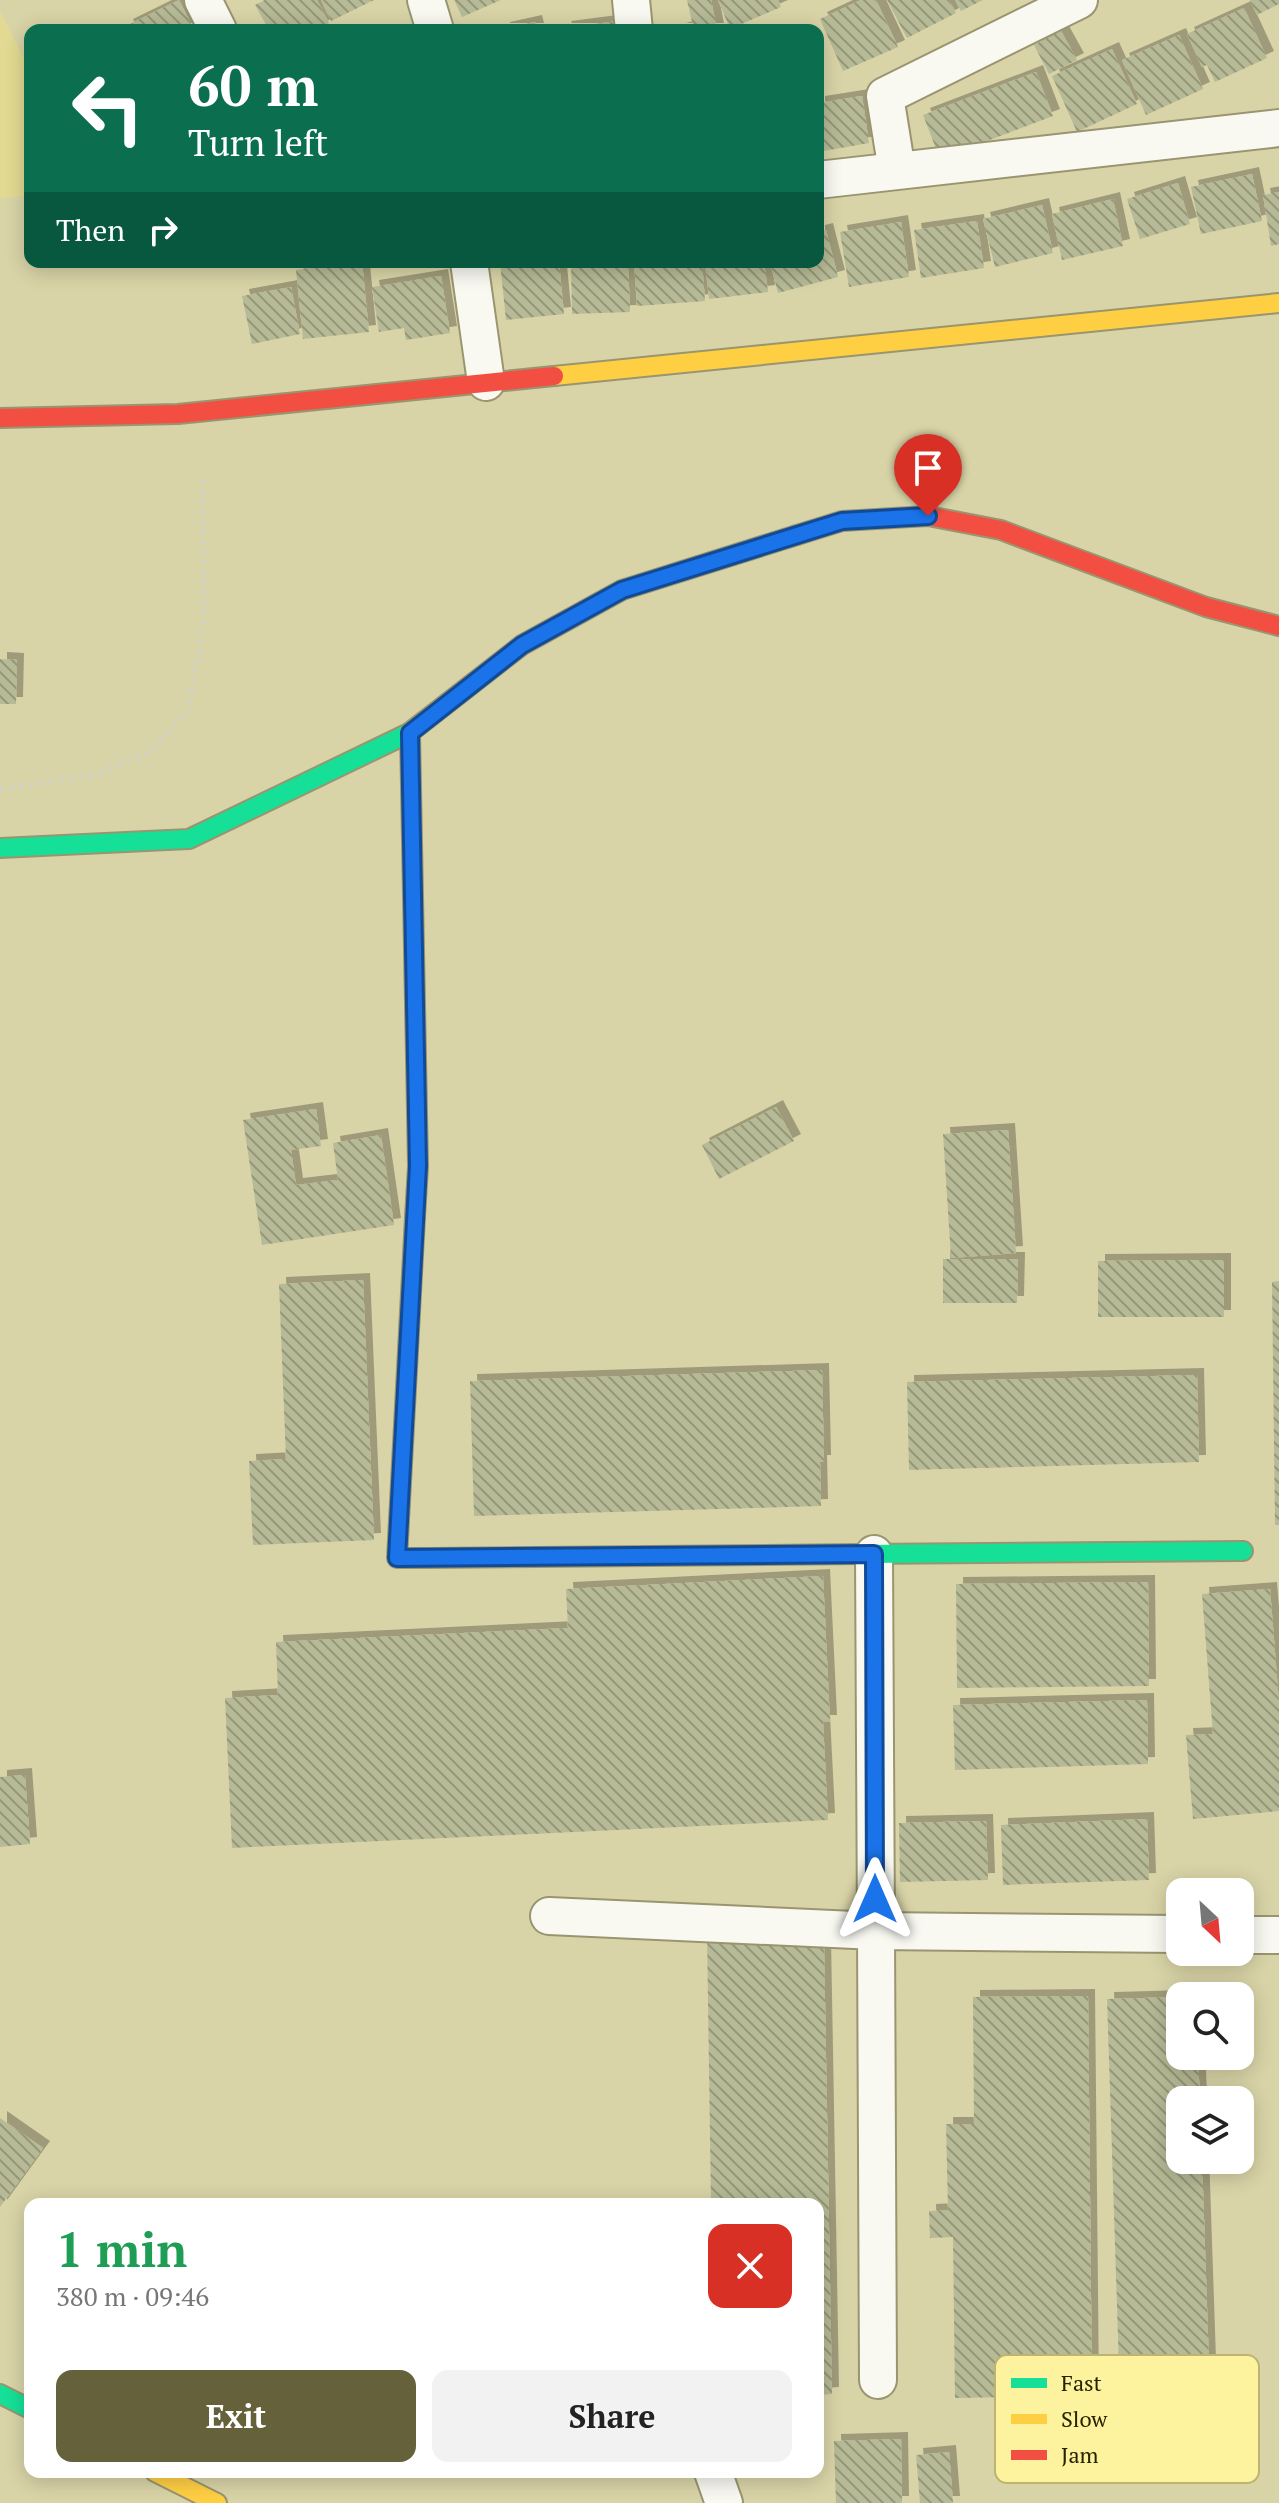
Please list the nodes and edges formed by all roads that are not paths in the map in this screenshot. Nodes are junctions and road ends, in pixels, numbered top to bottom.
1 (203, 0) edge
2 (426, 0) edge
3 (631, 0) edge
4 (1079, 0) edge
5 (215, 24) edge
6 (433, 24) edge
7 (633, 24) edge
8 (1279, 128) edge
9 (897, 171) junction
10 (824, 179) edge
11 (470, 268) edge
12 (1279, 303) edge
13 (486, 382) junction
14 (0, 418) edge
15 (1279, 626) edge
16 (410, 733) junction
17 (0, 848) edge
18 (1243, 1551) dead end
19 (874, 1554) junction
20 (549, 1916) dead end
21 (876, 1931) junction
22 (1166, 1934) edge
23 (1254, 1935) edge
24 (1279, 1935) edge
25 (878, 2380) dead end
26 (0, 2394) edge
27 (24, 2406) edge
28 (167, 2478) edge
29 (715, 2478) edge
30 (217, 2503) edge
31 (724, 2503) edge

1 - 5 street
2 - 6 street
3 - 7 street
4 - 9 street
8 - 9 street
9 - 10 street
11 - 13 street
12 - 13 street
13 - 14 street
15 - 16 street
16 - 17 street
16 - 19 street
18 - 19 street
19 - 21 street
20 - 21 street
21 - 22 street
21 - 25 street
23 - 24 street
26 - 27 street
28 - 30 street
29 - 31 street

